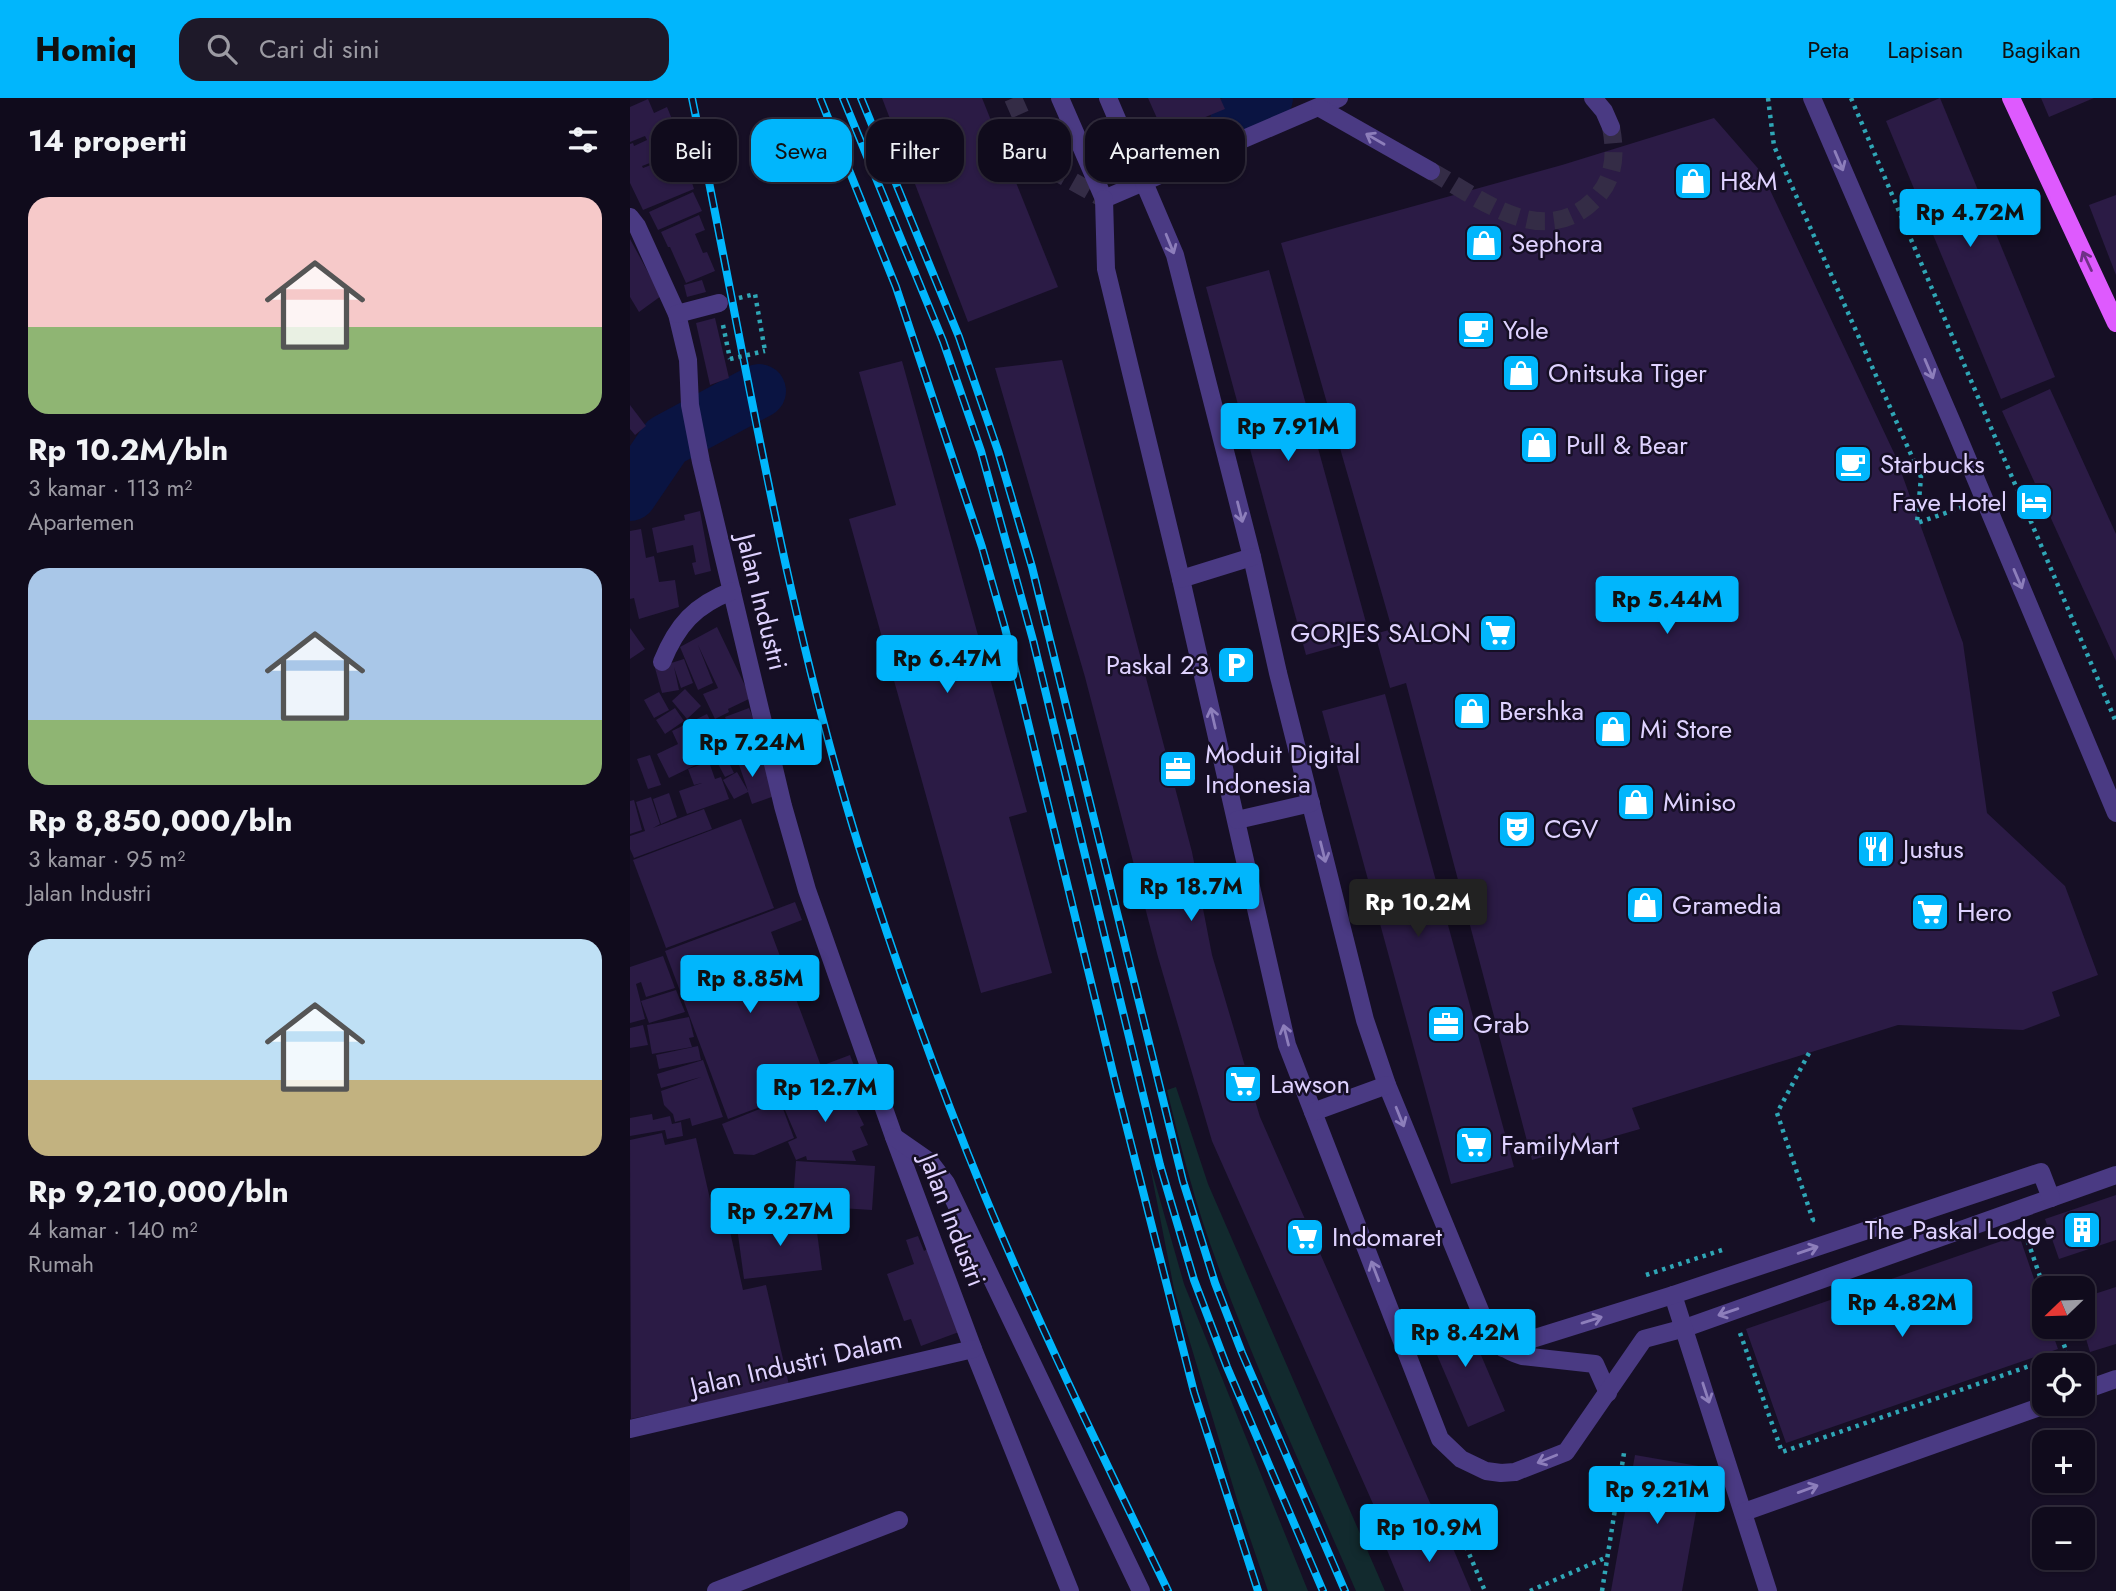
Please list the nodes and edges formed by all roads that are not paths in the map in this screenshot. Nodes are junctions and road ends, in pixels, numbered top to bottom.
1 (1060, 98) edge
2 (1108, 98) edge
3 (1339, 98) edge
4 (1593, 98) edge
5 (1812, 98) edge
6 (2011, 98) edge
7 (1321, 103) edge
8 (1117, 119) edge
9 (1611, 127) tunnel mouth
10 (1245, 136) edge
11 (1431, 171) tunnel mouth
12 (1142, 182) edge
13 (1144, 182) edge
14 (1104, 199) junction
15 (630, 217) edge
16 (719, 303) road end
17 (677, 314) junction
18 (2116, 323) edge
19 (1252, 557) junction
20 (1181, 579) junction
21 (732, 591) junction
22 (662, 663) dead end
23 (1311, 803) junction
24 (2116, 814) edge
25 (1237, 820) junction
26 (1387, 1085) junction
27 (1313, 1112) junction
28 (894, 1137) junction
29 (2116, 1175) edge
30 (2051, 1198) junction
31 (1856, 1234) junction
32 (1865, 1264) junction
33 (1673, 1295) junction
34 (1685, 1328) junction
35 (1503, 1348) junction
36 (973, 1349) junction
37 (2116, 1379) edge
38 (2095, 1386) edge
39 (1608, 1393) junction
40 (2032, 1410) edge
41 (630, 1429) edge
42 (1744, 1512) junction
43 (899, 1520) dead end
44 (716, 1591) edge
45 (1070, 1591) edge
46 (1141, 1591) edge
47 (1768, 1591) edge

1 - 14 street
2 - 8 street
3 - 7 street
4 - 9 street
5 -> 24 street
18 -> 6 main road
7 - 10 street
11 -> 7 street
12 - 14 street
13 -> 19 street
14 - 20 street
15 - 17 street, Jalan Industri
16 - 17 street
17 - 21 street, Jalan Industri
19 - 20 street
19 - 23 street
25 -> 20 street
21 - 22 street
21 - 28 street, Jalan Industri
23 - 25 street
23 -> 26 street
27 -> 25 street
26 - 27 street
26 -> 35 street
39 -> 27 street
28 - 36 street, Jalan Industri
28 - 46 street
29 - 30 street
30 - 31 street
30 - 32 street
31 - 32 street
33 -> 31 street
32 -> 34 street
33 - 34 street
35 -> 33 street
34 - 39 street
34 -> 42 street
35 - 39 street
36 - 41 street, Jalan Industri Dalam
36 - 45 street, Jalan Industri
37 - 38 street
42 -> 40 street
42 - 47 street
43 - 44 street

